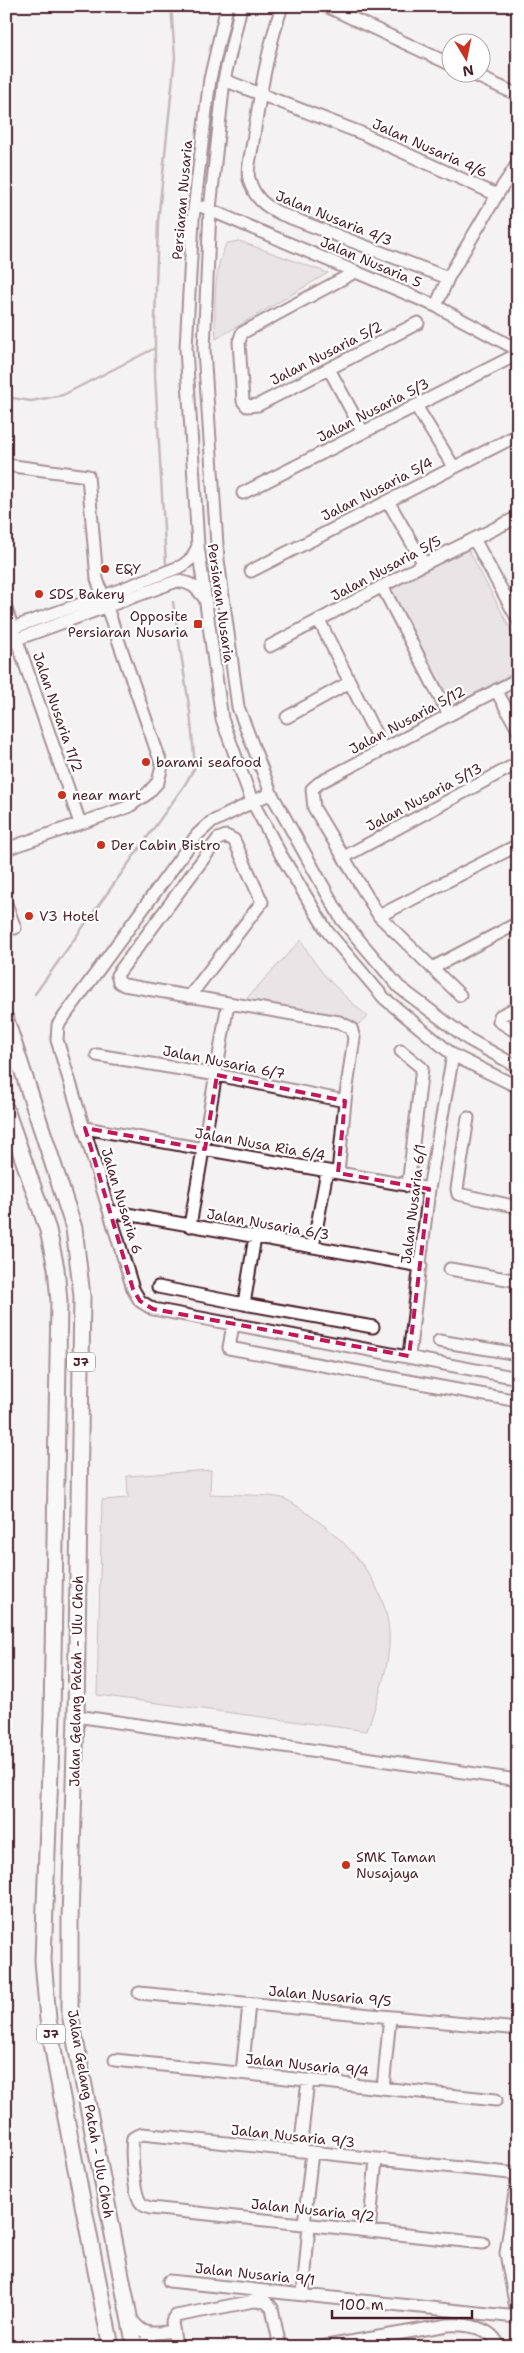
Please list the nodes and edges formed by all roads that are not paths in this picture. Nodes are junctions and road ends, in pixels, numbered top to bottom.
1 (227, 6) edge
2 (241, 6) edge
3 (282, 6) edge
4 (326, 6) edge
5 (442, 60) edge
6 (224, 80) junction
7 (489, 82) edge
8 (260, 92) junction
9 (518, 96) edge
10 (518, 163) edge
11 (497, 195) junction
12 (195, 205) junction
13 (210, 209) junction
14 (355, 272) junction
15 (448, 278) junction
16 (436, 306) junction
17 (418, 323) dead end
18 (518, 352) edge
19 (329, 369) junction
20 (416, 406) junction
21 (363, 432) junction
22 (518, 435) edge
23 (6, 465) edge
24 (453, 466) junction
25 (242, 493) dead end
26 (388, 500) junction
27 (518, 517) edge
28 (474, 539) junction
29 (198, 546) junction
30 (424, 564) junction
31 (251, 571) dead end
32 (382, 586) junction
33 (206, 600) junction
34 (106, 601) junction
35 (6, 609) edge
36 (319, 620) junction
37 (518, 620) edge
38 (9, 629) edge
39 (11, 641) edge
40 (270, 646) dead end
41 (518, 679) edge
42 (350, 682) junction
43 (496, 690) junction
44 (449, 715) junction
45 (287, 717) dead end
46 (518, 730) edge
47 (383, 748) junction
48 (518, 763) edge
49 (270, 792) junction
50 (252, 801) junction
51 (80, 823) junction
52 (518, 845) edge
53 (6, 849) edge
54 (344, 857) junction
55 (6, 904) edge
56 (379, 916) junction
57 (518, 923) edge
58 (15, 928) dead end
59 (432, 968) junction
60 (460, 995) dead end
61 (189, 997) junction
62 (228, 1003) junction
63 (518, 1006) edge
64 (6, 1020) edge
65 (518, 1032) edge
66 (400, 1051) dead end
67 (97, 1055) dead end
68 (453, 1055) junction
69 (518, 1067) edge
70 (217, 1075) junction
71 (518, 1087) edge
72 (345, 1101) junction
73 (6, 1110) edge
74 (468, 1118) dead end
75 (85, 1128) junction
76 (204, 1149) junction
77 (333, 1172) junction
78 (408, 1186) junction
79 (429, 1189) junction
80 (518, 1207) edge
81 (110, 1211) junction
82 (190, 1226) junction
83 (255, 1237) junction
84 (314, 1247) junction
85 (420, 1266) junction
86 (450, 1269) dead end
87 (518, 1281) edge
88 (158, 1287) dead end
89 (244, 1304) junction
90 (233, 1324) junction
91 (372, 1327) dead end
92 (439, 1340) dead end
93 (518, 1354) edge
94 (409, 1356) junction
95 (518, 1378) edge
96 (518, 1401) edge
97 (76, 1716) junction
98 (518, 1780) edge
99 (139, 1993) dead end
100 (249, 2004) junction
101 (390, 2017) junction
102 (518, 2029) edge
103 (115, 2060) dead end
104 (242, 2073) junction
105 (308, 2080) junction
106 (383, 2088) junction
107 (496, 2100) dead end
108 (306, 2152) junction
109 (376, 2160) junction
110 (518, 2174) edge
111 (142, 2204) joint
112 (307, 2224) junction
113 (513, 2228) edge
114 (370, 2231) junction
115 (483, 2243) dead end
116 (169, 2281) dead end
117 (303, 2294) junction
118 (130, 2316) junction
119 (518, 2318) edge
120 (173, 2331) junction
121 (152, 2334) junction
122 (351, 2344) edge
123 (111, 2347) edge
124 (135, 2347) edge
125 (142, 2347) edge
126 (176, 2347) edge
127 (280, 2347) edge
128 (320, 2347) edge
129 (499, 2347) edge

1 - 12 street, Persiaran Nusaria
2 - 6 street, Persiaran Nusaria
3 - 8 street, Jalan Nusaria 4/3
4 - 5 street
6 - 8 street, Jalan Nusaria 4/6
6 - 13 street, Persiaran Nusaria
7 - 9 street
8 - 11 street, Jalan Nusaria 4/6
8 - 15 street, Jalan Nusaria 4/3
10 - 11 street
11 - 15 street, Jalan Nusaria 4/6
12 - 13 street, Jalan Nusaria 5
12 - 29 street, Persiaran Nusaria
13 - 14 street, Jalan Nusaria 5
13 - 49 street, Persiaran Nusaria
14 - 16 street, Jalan Nusaria 5
14 - 19 street, Jalan Nusaria 5/2
15 - 16 street, Jalan Nusaria 4/6
16 - 18 street, Jalan Nusaria 5
17 - 19 street, Jalan Nusaria 5/2
18 - 20 street, Jalan Nusaria 5/3
19 - 21 street
20 - 21 street, Jalan Nusaria 5/3
20 - 24 street
21 - 25 street, Jalan Nusaria 5/3
22 - 24 street, Jalan Nusaria 5/4
23 - 34 street
24 - 26 street, Jalan Nusaria 5/4
26 - 30 street
26 - 31 street, Jalan Nusaria 5/4
27 - 28 street, Jalan Nusaria 5/5
28 - 30 street, Jalan Nusaria 5/5
28 - 37 street
29 - 33 street, Persiaran Nusaria
29 - 34 street
30 - 32 street, Jalan Nusaria 5/5
32 - 36 street, Jalan Nusaria 5/5
32 - 44 street
33 - 34 street
33 - 50 street, Persiaran Nusaria
34 - 38 street
34 - 39 street
34 - 51 street
35 - 38 street, Jalan Nusaria 11/2
36 - 40 street, Jalan Nusaria 5/5
36 - 42 street
38 - 39 street, Jalan Nusaria 11/2
39 - 51 street, Jalan Nusaria 11/2
41 - 43 street, Jalan Nusaria 5/12
42 - 45 street
42 - 47 street
43 - 44 street, Jalan Nusaria 5/12
43 - 46 street
44 - 47 street, Jalan Nusaria 5/12
47 - 54 street, Jalan Nusaria 5/12
48 - 54 street, Jalan Nusaria 5/13
49 - 50 street, Jalan Nusaria 6
49 - 69 street, Persiaran Nusaria
50 - 68 street, Persiaran Nusaria
50 - 75 street, Jalan Nusaria 6
51 - 53 street
52 - 56 street
54 - 56 street
55 - 58 street
56 - 59 street
57 - 59 street
59 - 60 street
61 - 61 street
61 - 62 street
62 - 70 street
62 - 72 street
63 - 65 street
64 - 97 main road, Jalan Gelang Patah - Ulu Choh / J7
66 - 78 street
67 - 70 street, Jalan Nusaria 6/7
68 - 71 street, Persiaran Nusaria
68 - 79 street, Jalan Nusaria 6/1
70 - 72 street, Jalan Nusaria 6/7
70 - 76 street
72 - 77 street
73 - 123 main road, Jalan Gelang Patah - Ulu Choh / J7
74 - 80 street
75 - 76 street, Jalan Nusa Ria 6/4
75 - 81 street, Jalan Nusaria 6
76 - 77 street, Jalan Nusa Ria 6/4
76 - 82 street
77 - 78 street, Jalan Nusa Ria 6/4
77 - 84 street
78 - 79 street, Jalan Nusa Ria 6/4
79 - 85 street, Jalan Nusaria 6/1
81 - 82 street, Jalan Nusaria 6/3
81 - 90 street, Jalan Nusaria 6
82 - 83 street, Jalan Nusaria 6/3
83 - 84 street, Jalan Nusaria 6/3
83 - 89 street
84 - 85 street, Jalan Nusaria 6/3
85 - 94 street, Jalan Nusaria 6/1
86 - 87 street
88 - 89 street
89 - 91 street
90 - 94 street, Jalan Nusaria 6
90 - 96 street
92 - 93 street
94 - 95 street, Jalan Nusaria 6
97 - 98 street
97 - 118 main road, Jalan Gelang Patah - Ulu Choh / J7
99 - 100 street, Jalan Nusaria 9/5
100 - 101 street, Jalan Nusaria 9/5
100 - 104 street
101 - 102 street, Jalan Nusaria 9/5
101 - 106 street
103 - 104 street, Jalan Nusaria 9/4
104 - 105 street, Jalan Nusaria 9/4
105 - 106 street, Jalan Nusaria 9/4
105 - 108 street
106 - 107 street, Jalan Nusaria 9/4
108 - 109 street, Jalan Nusaria 9/3
108 - 111 street, Jalan Nusaria 9/3
108 - 112 street
109 - 110 street, Jalan Nusaria 9/3
109 - 114 street
110 - 113 street
111 - 112 street, Jalan Nusaria 9/2
112 - 114 street, Jalan Nusaria 9/2
112 - 117 street
113 - 119 street
114 - 115 street, Jalan Nusaria 9/2
116 - 117 street, Jalan Nusaria 9/1
117 - 119 street, Jalan Nusaria 9/1
118 - 121 street
118 - 124 main road, Jalan Gelang Patah - Ulu Choh / J7
120 - 121 street
120 - 126 street
120 - 127 street
121 - 125 street
122 - 128 street
122 - 129 street

